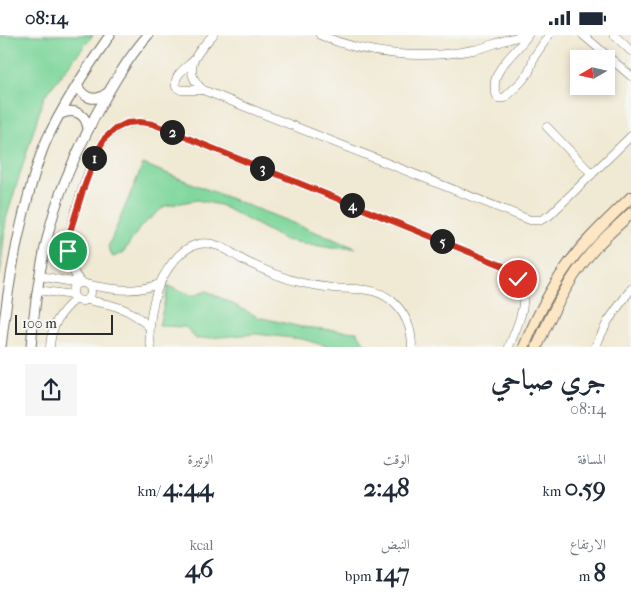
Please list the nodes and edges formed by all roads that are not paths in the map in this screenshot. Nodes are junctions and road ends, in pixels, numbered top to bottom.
1 (110, 35) edge
2 (148, 35) edge
3 (213, 35) edge
4 (320, 35) edge
5 (526, 35) edge
6 (549, 35) edge
7 (583, 35) edge
8 (614, 35) edge
9 (511, 37) edge
10 (631, 51) edge
11 (192, 63) junction
12 (631, 76) edge
13 (77, 85) junction
14 (203, 90) junction
15 (108, 92) junction
16 (61, 114) junction
17 (547, 127) dead end
18 (88, 130) junction
19 (631, 136) edge
20 (592, 174) junction
21 (631, 197) edge
22 (631, 213) edge
23 (40, 276) junction
24 (79, 283) junction
25 (160, 284) junction
26 (89, 285) junction
27 (631, 289) edge
28 (38, 290) junction
29 (75, 297) junction
30 (87, 300) junction
31 (149, 327) junction
32 (1, 347) edge
33 (31, 347) edge
34 (50, 347) edge
35 (151, 347) edge
36 (412, 347) edge
37 (509, 347) edge
38 (524, 347) edge
39 (537, 347) edge
40 (595, 347) edge

1 - 13 street
2 - 15 street
3 - 11 street
4 - 9 street
5 - 6 street
5 - 9 street
7 - 12 street
8 - 10 street
11 - 14 street
11 - 14 street
13 - 15 street
13 - 16 street
14 - 20 street
15 - 18 street
16 - 18 street
16 - 32 street
17 - 20 street
18 - 23 street
19 - 20 street
21 - 38 main road
22 - 39 main road
23 - 24 street
23 - 28 street
24 - 26 street
24 - 29 street
24 - 37 street
25 - 26 street
25 - 31 street
25 - 36 street
26 - 30 street
27 - 40 street
28 - 29 street
28 - 33 street
29 - 30 street
29 - 34 street
30 - 31 street
31 - 35 street

